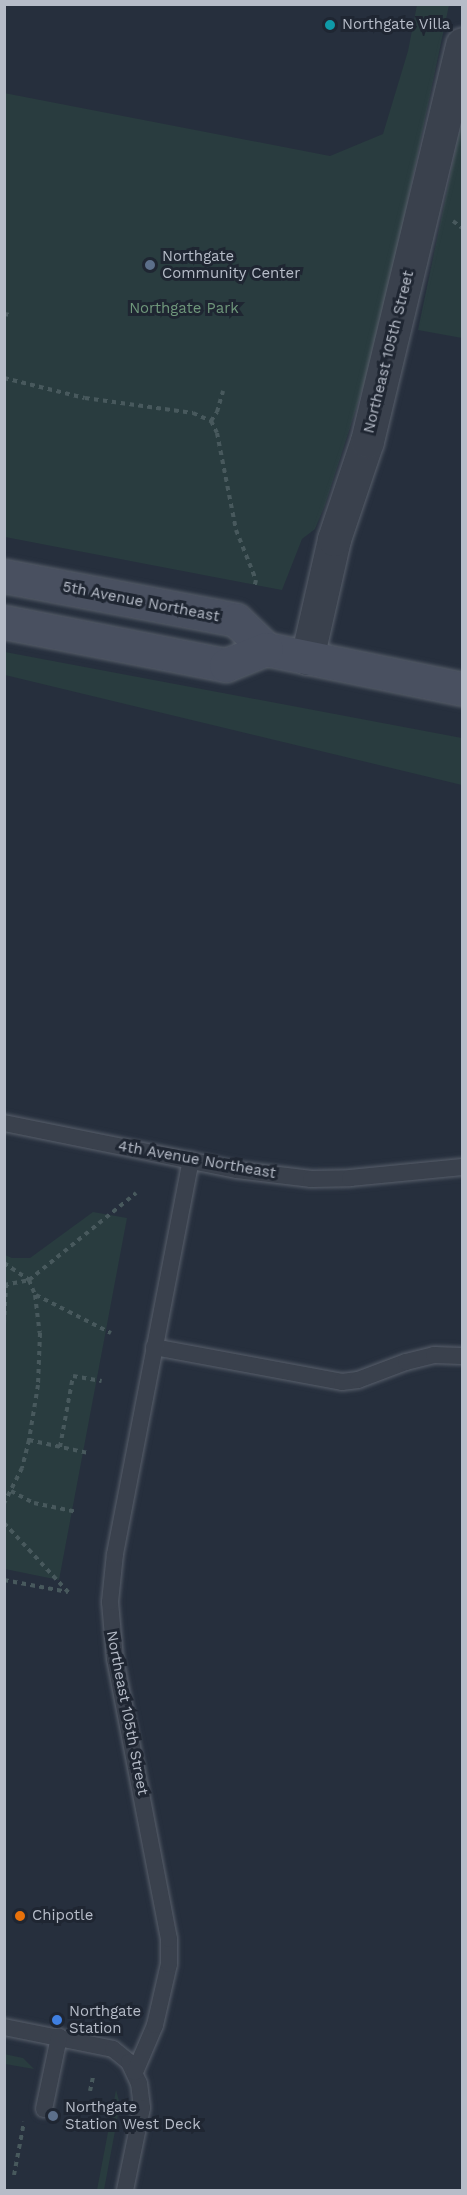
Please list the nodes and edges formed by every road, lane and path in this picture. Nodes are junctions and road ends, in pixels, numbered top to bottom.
1 (462, 44) edge
2 (4, 314) edge
3 (11, 315) dead end
4 (4, 378) edge
5 (223, 391) dead end
6 (211, 421) junction
7 (4, 576) edge
8 (254, 588) dead end
9 (4, 622) edge
10 (266, 649) junction
11 (307, 658) junction
12 (462, 689) edge
13 (4, 1123) edge
14 (191, 1160) junction
15 (462, 1167) edge
16 (136, 1193) dead end
17 (4, 1263) edge
18 (29, 1280) junction
19 (5, 1284) edge
20 (36, 1295) junction
21 (4, 1324) edge
22 (111, 1332) dead end
23 (154, 1347) junction
24 (462, 1356) edge
25 (102, 1381) dead end
26 (29, 1440) junction
27 (60, 1447) junction
28 (88, 1453) dead end
29 (11, 1491) junction
30 (4, 1503) edge
31 (77, 1512) dead end
32 (4, 1523) edge
33 (4, 1580) edge
34 (4, 2027) edge
35 (59, 2037) junction
36 (135, 2072) junction
37 (93, 2077) dead end
38 (90, 2091) dead end
39 (44, 2109) dead end
40 (24, 2121) dead end
41 (14, 2175) dead end
42 (124, 2190) edge

1 - 11 street, Northeast 105th Street
2 - 3 path
4 - 6 path
5 - 6 path
6 - 8 path
7 - 10 main road, 5th Avenue Northeast
9 - 10 main road
10 - 11 main road
11 - 12 main road
13 - 14 lane, 4th Avenue Northeast
14 - 15 lane, 4th Avenue Northeast
14 - 23 lane, Northeast 105th Street
16 - 18 path
17 - 18 path
18 - 19 path
18 - 20 path
19 - 21 path
20 - 22 path
20 - 26 path
23 - 24 lane
23 - 36 lane, Northeast 105th Street
25 - 27 path
26 - 27 path
26 - 29 path
27 - 28 path
29 - 30 path
29 - 31 path
32 - 33 path
34 - 35 lane
35 - 36 lane
35 - 39 lane
36 - 42 lane
37 - 38 path
40 - 41 path

